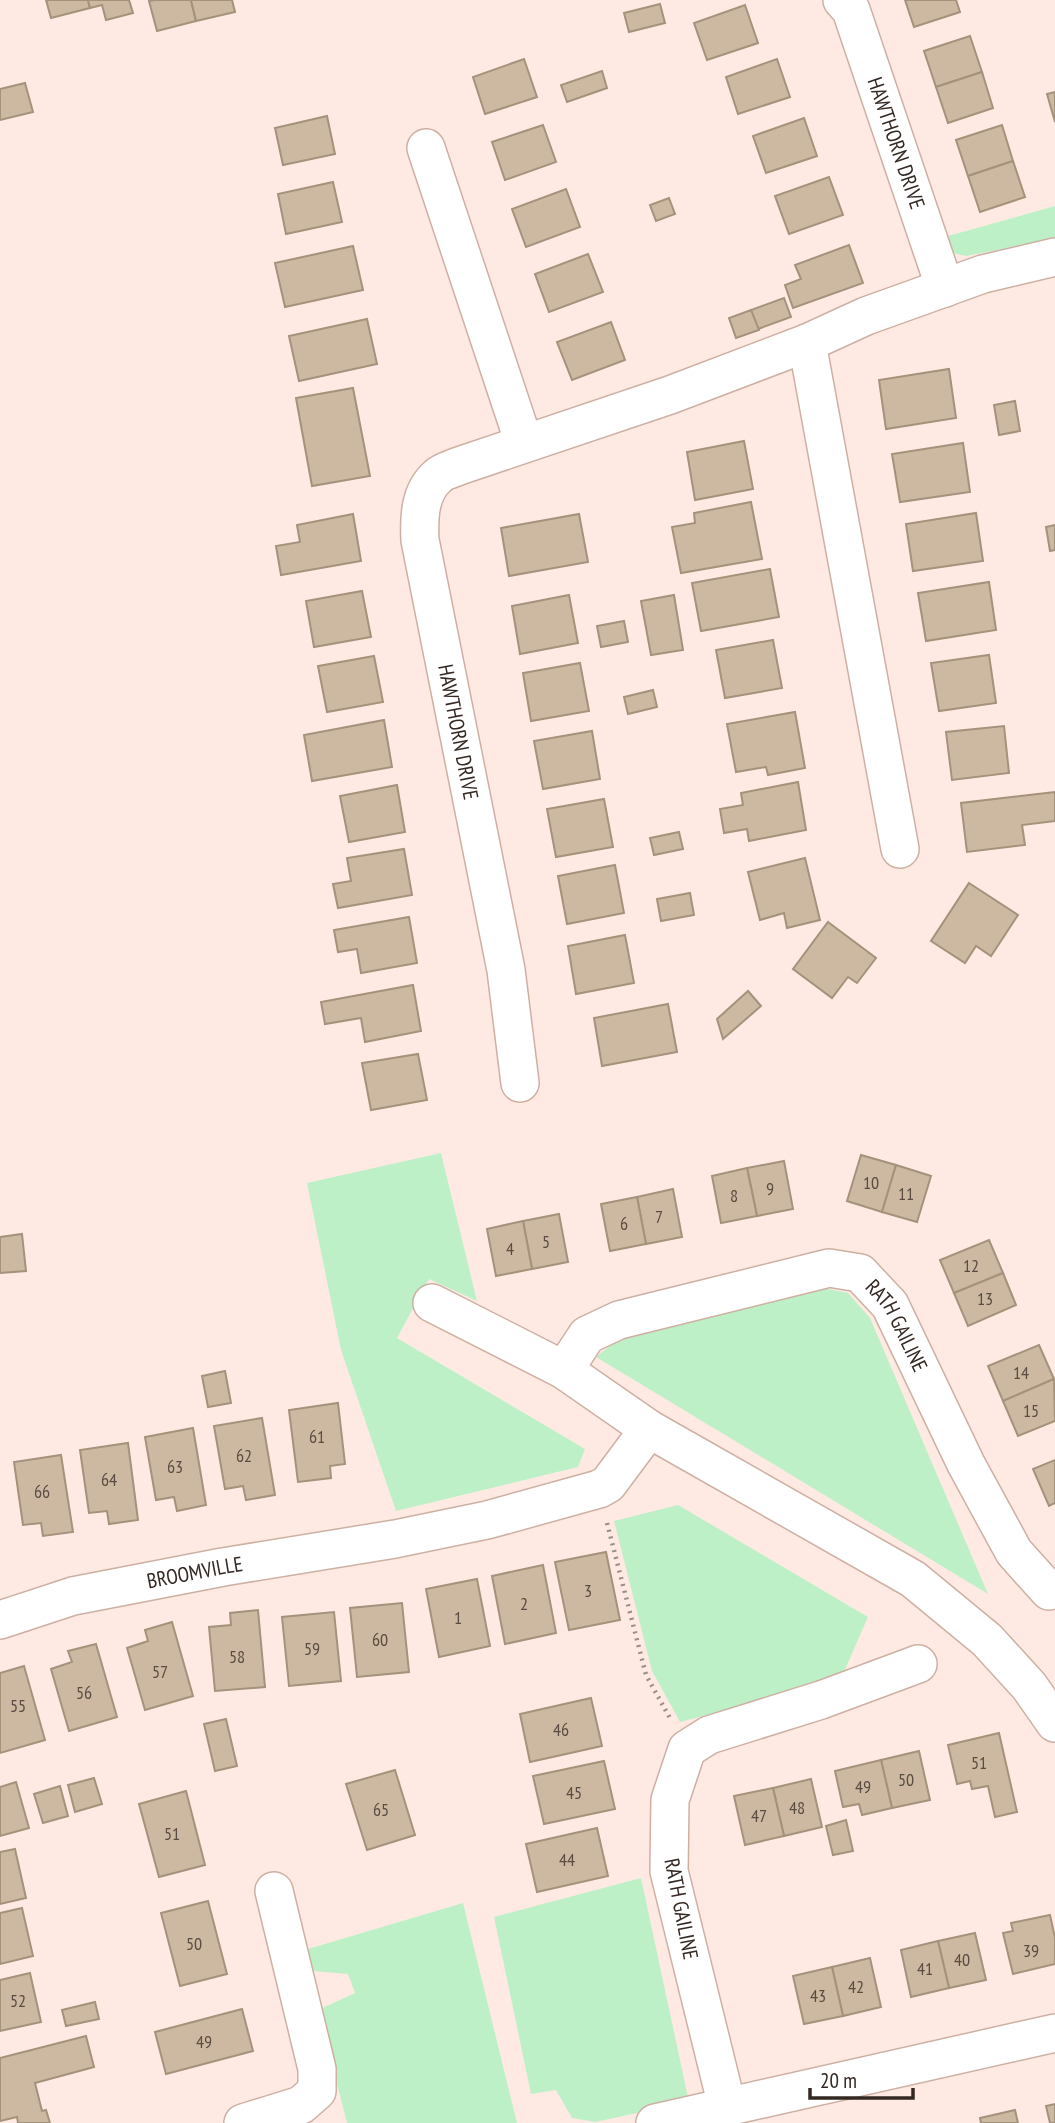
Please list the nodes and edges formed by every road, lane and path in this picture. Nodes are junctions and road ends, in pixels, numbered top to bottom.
1 (842, 0) edge
2 (426, 148) dead end
3 (1055, 257) edge
4 (945, 288) junction
5 (807, 343) junction
6 (524, 443) junction
7 (900, 849) dead end
8 (520, 1083) dead end
9 (432, 1303) dead end
10 (564, 1370) junction
11 (649, 1429) junction
12 (598, 1489) junction
13 (1049, 1591) dead end
14 (0, 1620) edge
15 (918, 1664) dead end
16 (1055, 1723) edge
17 (687, 1749) junction
18 (274, 1891) dead end
19 (1055, 2033) edge
20 (727, 2106) junction
21 (243, 2123) edge
22 (655, 2123) edge

1 - 4 street, HAWTHORN DRIVE
2 - 6 street
3 - 4 street, HAWTHORN DRIVE
4 - 5 street, HAWTHORN DRIVE
5 - 6 street, HAWTHORN DRIVE
5 - 7 street
6 - 8 street, HAWTHORN DRIVE
9 - 10 street
10 - 11 street
10 - 13 street, RATH GAILINE
11 - 12 street
11 - 16 street
12 - 14 street, BROOMVILLE
12 - 17 path
15 - 17 street
17 - 20 street, RATH GAILINE
18 - 21 street
19 - 20 street
20 - 22 street

